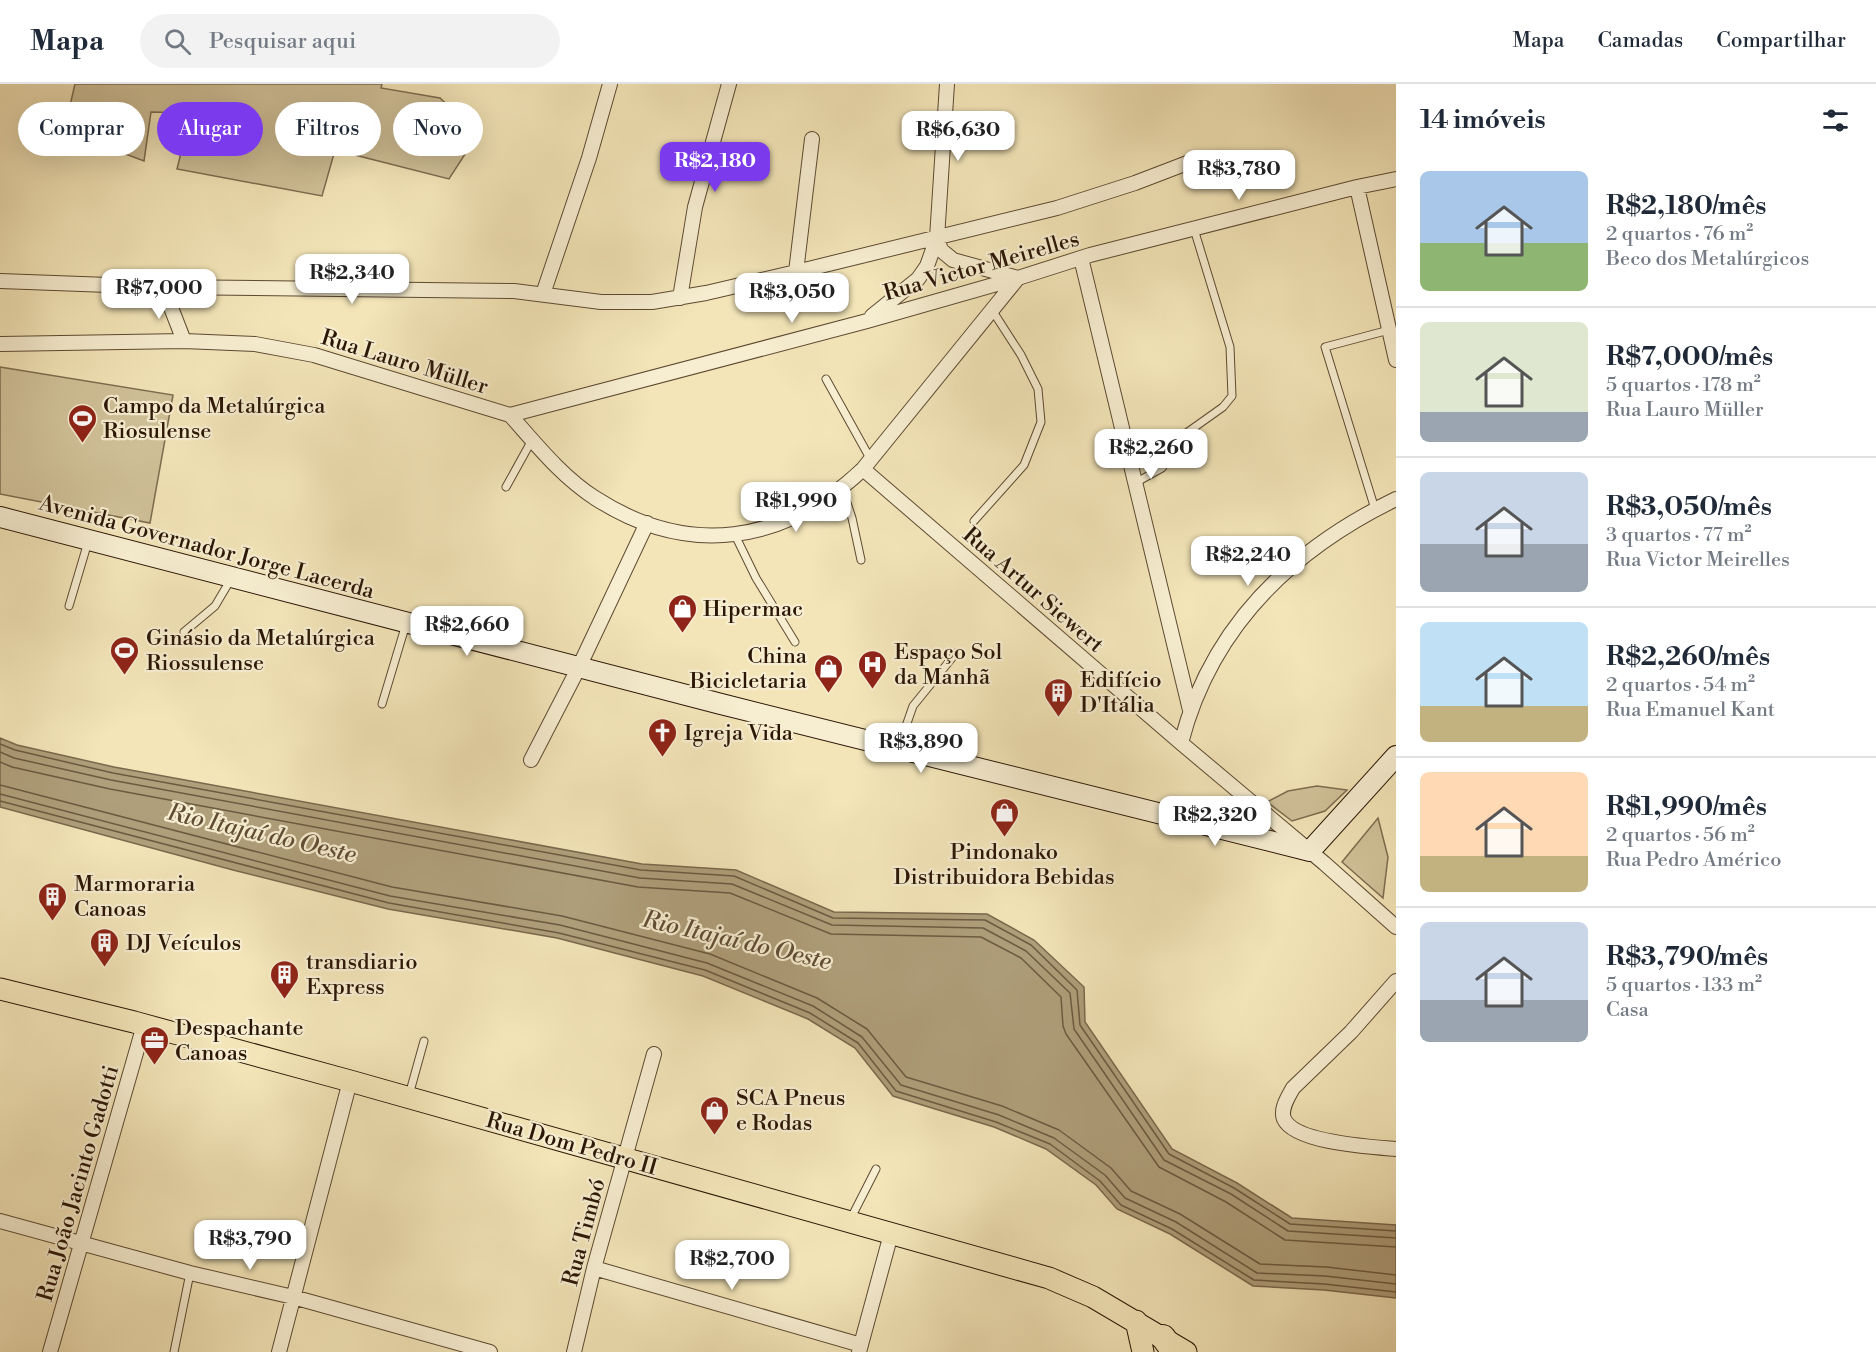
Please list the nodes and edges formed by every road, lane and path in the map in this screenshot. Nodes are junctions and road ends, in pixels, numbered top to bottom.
1 (610, 84) edge
2 (729, 84) edge
3 (948, 84) edge
4 (812, 139) dead end
5 (1195, 160) dead end
6 (1396, 179) edge
7 (1358, 187) junction
8 (1194, 229) junction
9 (937, 238) junction
10 (1081, 258) junction
11 (953, 260) junction
12 (927, 266) junction
13 (796, 272) junction
14 (1018, 278) junction
15 (0, 281) edge
16 (164, 287) junction
17 (543, 294) junction
18 (680, 298) junction
19 (992, 310) junction
20 (867, 321) junction
21 (1389, 330) junction
22 (184, 340) junction
23 (0, 344) edge
24 (1395, 350) edge
25 (826, 379) dead end
26 (510, 415) junction
27 (532, 440) junction
28 (867, 464) junction
29 (1135, 483) junction
30 (506, 487) dead end
31 (842, 488) junction
32 (1396, 499) edge
33 (1375, 509) junction
34 (0, 517) edge
35 (974, 521) dead end
36 (647, 523) junction
37 (735, 535) junction
38 (89, 540) junction
39 (861, 560) dead end
40 (232, 577) junction
41 (69, 606) dead end
42 (406, 622) junction
43 (184, 632) dead end
44 (795, 642) dead end
45 (956, 653) dead end
46 (579, 667) junction
47 (382, 704) dead end
48 (1190, 710) junction
49 (1181, 743) junction
50 (899, 749) junction
51 (1396, 756) edge
52 (531, 760) dead end
53 (1310, 851) junction
54 (1396, 927) edge
55 (1396, 981) edge
56 (0, 989) edge
57 (144, 1025) junction
58 (424, 1041) dead end
59 (654, 1054) dead end
60 (350, 1081) junction
61 (408, 1098) junction
62 (1396, 1149) edge
63 (624, 1158) junction
64 (876, 1169) dead end
65 (0, 1221) edge
66 (849, 1222) junction
67 (891, 1234) junction
68 (81, 1244) junction
69 (594, 1268) junction
70 (190, 1273) junction
71 (293, 1297) junction
72 (1136, 1321) junction
73 (1168, 1345) edge
74 (860, 1348) edge
75 (50, 1352) edge
76 (174, 1352) edge
77 (279, 1352) edge
78 (490, 1352) edge
79 (574, 1352) edge
80 (1143, 1352) edge
81 (1186, 1352) edge

1 - 17 street
2 - 18 street
3 - 9 street
4 - 13 street
5 - 9 street
6 - 7 street, Rua Victor Meirelles
7 - 8 street, Rua Victor Meirelles
7 - 21 street
8 - 10 street, Rua Victor Meirelles
8 - 29 lane
9 - 11 street
9 - 12 street
9 - 13 street
10 - 14 street, Rua Victor Meirelles
10 - 29 street
11 - 12 street
11 - 14 street
12 - 20 street
13 - 18 street
14 - 19 street
14 - 20 street, Rua Victor Meirelles
15 - 16 street
16 - 17 street
16 - 22 street
17 - 18 street
19 - 28 street
19 - 35 lane
20 - 26 street, Rua Victor Meirelles
21 - 24 street
21 - 33 lane
22 - 23 street, Rua Lauro Müller
22 - 26 street, Rua Lauro Müller
25 - 28 lane
26 - 27 street
27 - 30 lane
27 - 36 street
28 - 31 street
28 - 49 street, Rua Artur Siewert
29 - 48 street
31 - 37 street
31 - 39 lane
32 - 33 street
33 - 48 street
34 - 38 main road, Avenida Governador Jorge Lacerda
36 - 37 street
36 - 46 street
37 - 44 lane
38 - 40 main road, Avenida Governador Jorge Lacerda
38 - 41 lane
40 - 42 main road, Avenida Governador Jorge Lacerda
40 - 43 lane
42 - 46 main road, Avenida Governador Jorge Lacerda
42 - 47 lane
45 - 50 lane
46 - 50 main road, Avenida Governador Jorge Lacerda
46 - 52 street
48 - 49 street
49 - 53 street, Rua Artur Siewert
50 - 53 main road, Avenida Governador Jorge Lacerda
51 - 53 main road
53 - 54 street, Rua Artur Siewert
55 - 62 street
56 - 57 main road, Rua Dom Pedro II
57 - 60 main road, Rua Dom Pedro II
57 - 68 street, Rua João Jacinto Gadotti
58 - 61 lane
59 - 63 street, Rua Timbó
60 - 61 main road, Rua Dom Pedro II
60 - 71 street
61 - 63 main road, Rua Dom Pedro II
63 - 66 main road, Rua Dom Pedro II
63 - 69 street, Rua Timbó
64 - 66 lane
65 - 68 street
66 - 67 main road, Rua Dom Pedro II
67 - 72 main road, Rua Dom Pedro II
67 - 74 street
68 - 70 street
68 - 75 street, Rua João Jacinto Gadotti
69 - 74 street
69 - 79 street, Rua Timbó
70 - 71 street
70 - 76 lane
71 - 77 street
71 - 78 street
72 - 73 main road, Rua Dom Pedro II
72 - 80 main road
73 - 81 main road, Rua Dom Pedro II

